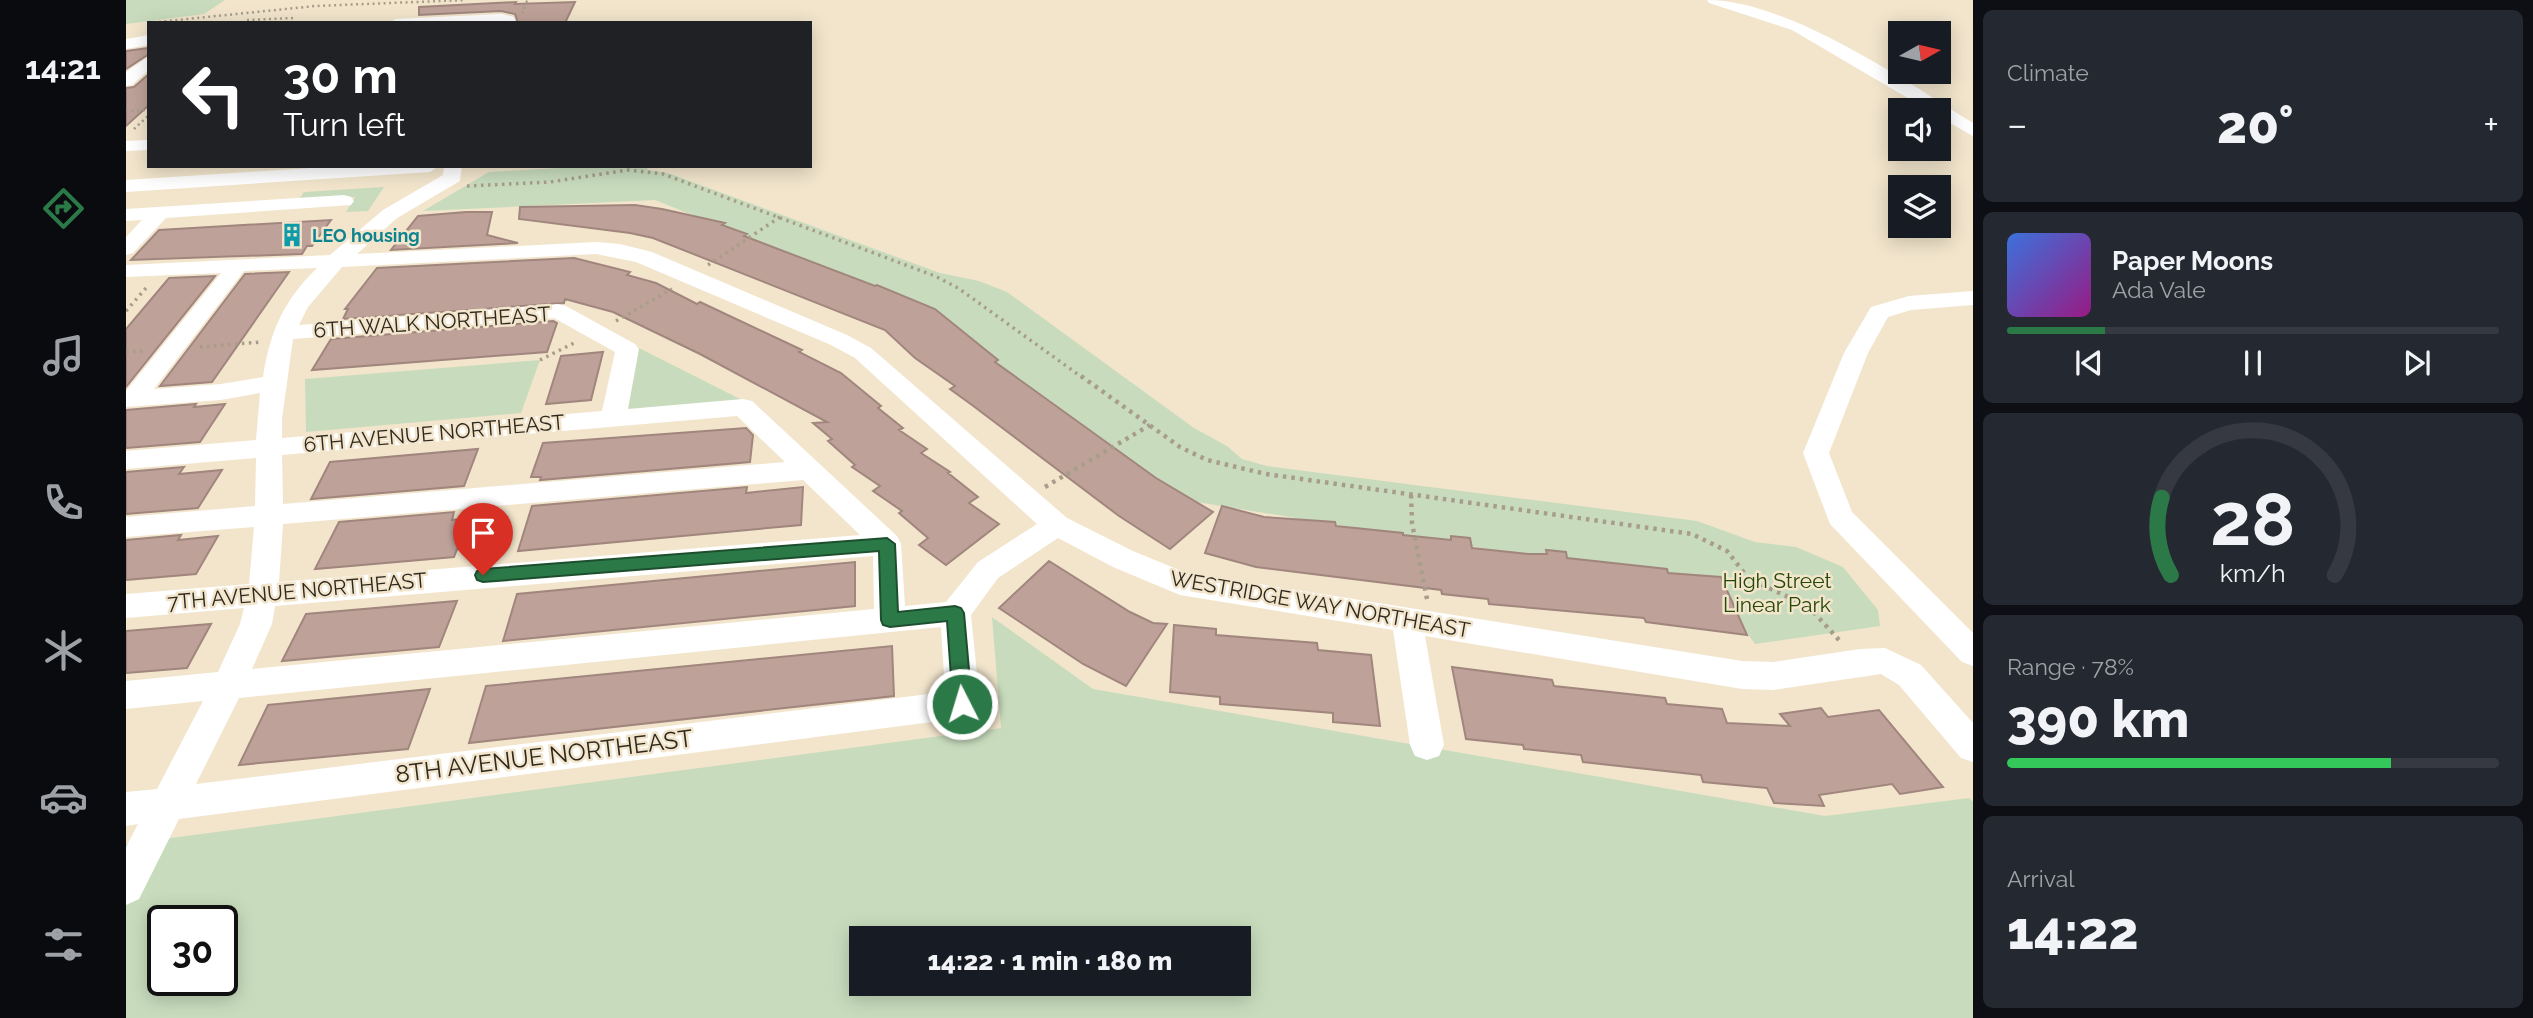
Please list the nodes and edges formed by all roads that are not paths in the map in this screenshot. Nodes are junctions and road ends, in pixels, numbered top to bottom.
1 (1714, 0) edge
2 (438, 21) edge
3 (509, 21) edge
4 (147, 40) edge
5 (126, 44) edge
6 (147, 56) edge
7 (126, 60) edge
8 (147, 63) edge
9 (126, 81) edge
10 (1973, 131) edge
11 (147, 145) edge
12 (126, 146) edge
13 (400, 168) edge
14 (455, 177) edge
15 (126, 186) edge
16 (344, 201) dead end
17 (160, 213) junction
18 (126, 215) edge
19 (126, 249) edge
20 (338, 259) junction
21 (239, 264) junction
22 (126, 271) edge
23 (1973, 298) edge
24 (284, 333) junction
25 (272, 383) junction
26 (130, 399) edge
27 (613, 418) junction
28 (267, 448) junction
29 (126, 460) edge
30 (807, 470) junction
31 (269, 515) junction
32 (1057, 525) junction
33 (126, 527) edge
34 (887, 544) junction
35 (262, 593) junction
36 (126, 606) edge
37 (1417, 612) junction
38 (955, 613) junction
39 (890, 620) junction
40 (1973, 653) edge
41 (228, 686) junction
42 (126, 695) edge
43 (1427, 745) dead end
44 (1973, 747) edge
45 (169, 805) junction
46 (126, 809) edge
47 (126, 886) edge

1 - 10 street
2 - 3 street
4 - 5 street
6 - 7 street
8 - 9 street
11 - 12 street
13 - 15 street
14 - 20 street
16 - 17 street
17 - 18 street
17 - 19 street
20 - 21 street, WESTRIDGE WAY NORTHEAST
20 - 24 street
20 - 32 street, WESTRIDGE WAY NORTHEAST
21 - 22 street, WESTRIDGE WAY NORTHEAST
21 - 26 street
23 - 40 street
24 - 25 street
24 - 27 street, 6TH WALK NORTHEAST
25 - 26 street
25 - 28 street
27 - 28 street, 6TH AVENUE NORTHEAST
27 - 30 street, 6TH AVENUE NORTHEAST
28 - 29 street, 6TH AVENUE NORTHEAST
28 - 31 street
30 - 31 street
30 - 34 street
31 - 33 street
31 - 35 street
32 - 37 street, WESTRIDGE WAY NORTHEAST
32 - 38 street
34 - 35 street, 7TH AVENUE NORTHEAST
34 - 39 street
35 - 36 street, 7TH AVENUE NORTHEAST
35 - 41 street
37 - 43 street
37 - 44 street, WESTRIDGE WAY NORTHEAST
38 - 39 street
38 - 45 street, 8TH AVENUE NORTHEAST
39 - 41 street
41 - 42 street
41 - 45 street
45 - 46 street, 8TH AVENUE NORTHEAST
45 - 47 street

